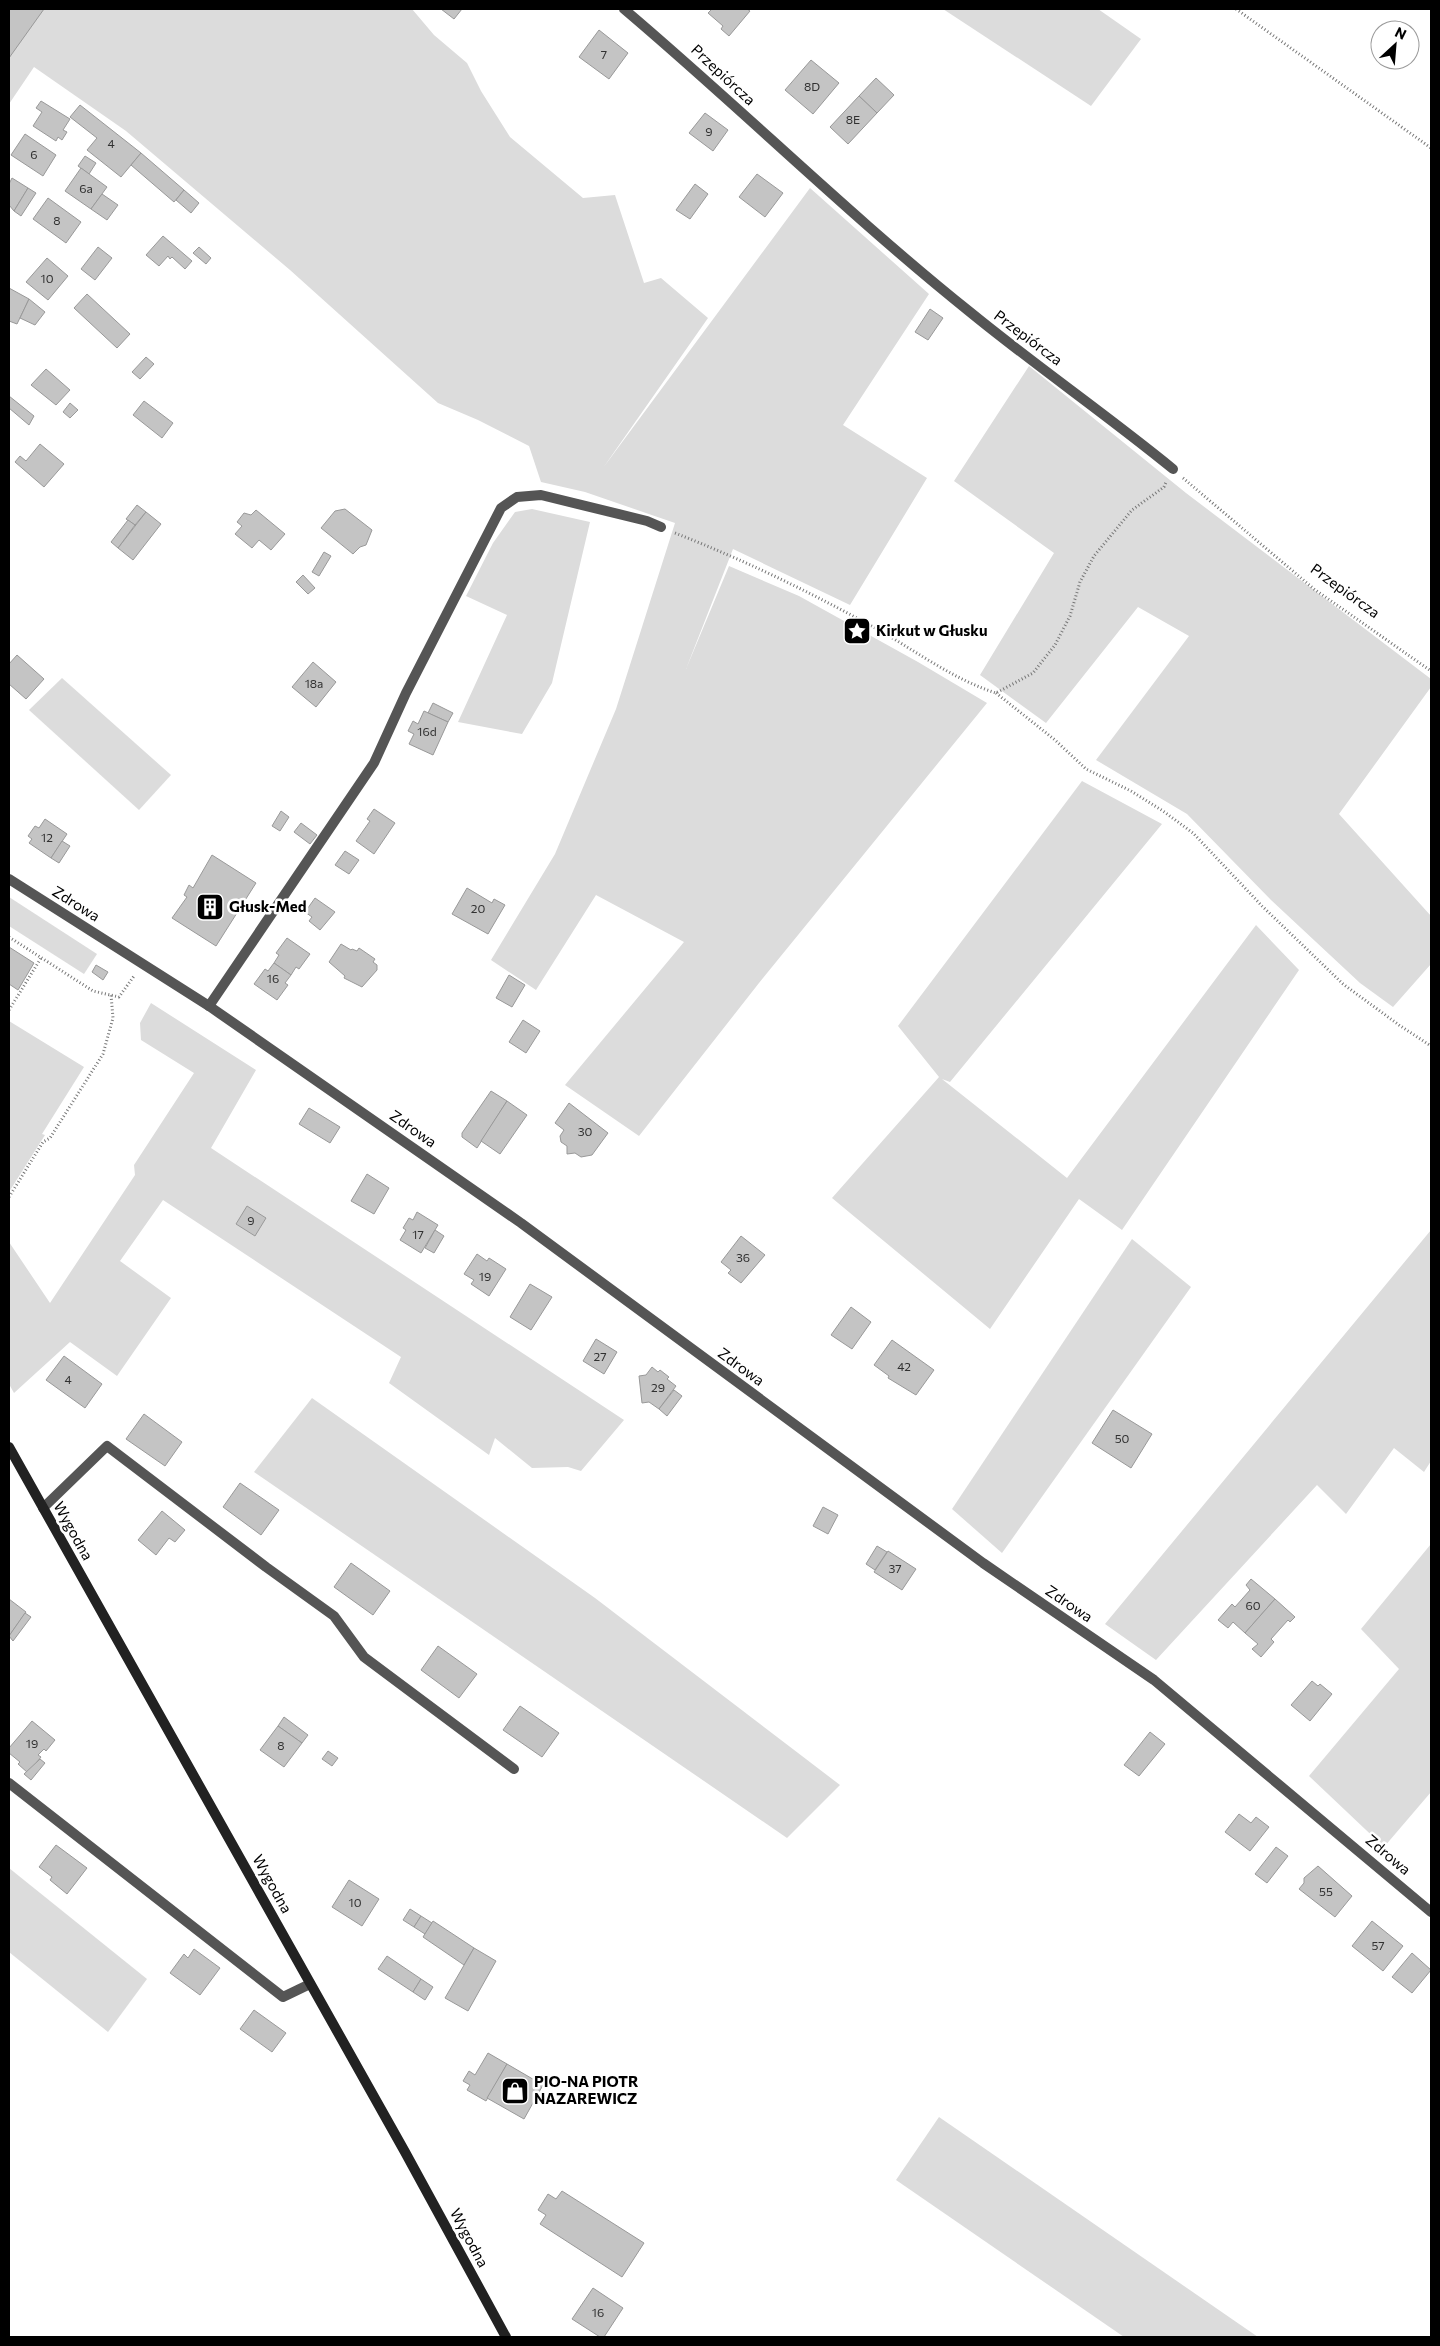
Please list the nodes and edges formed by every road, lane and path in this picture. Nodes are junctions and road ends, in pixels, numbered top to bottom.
1 (624, 9) edge
2 (1236, 9) edge
3 (1431, 148) edge
4 (1173, 469) junction
5 (661, 527) joint
6 (1431, 671) edge
7 (996, 692) junction
8 (9, 879) edge
9 (9, 937) edge
10 (41, 958) junction
11 (137, 971) dead end
12 (111, 996) junction
13 (209, 1006) junction
14 (9, 1010) edge
15 (1431, 1046) edge
16 (9, 1196) edge
17 (9, 1447) edge
18 (43, 1508) junction
19 (514, 1769) dead end
20 (9, 1783) edge
21 (1431, 1912) edge
22 (310, 1984) junction
23 (506, 2337) edge

1 - 4 street, Przepiórcza
2 - 3 path
4 - 6 path, Przepiórcza
4 - 7 path
5 - 7 path
5 - 13 street
7 - 15 path
8 - 13 street, Zdrowa
9 - 10 path
10 - 12 path
10 - 14 path
11 - 12 path
12 - 16 path
13 - 21 street, Zdrowa
17 - 18 street, Wygodna
18 - 19 street
18 - 22 street, Wygodna
20 - 22 street
22 - 23 street, Wygodna

